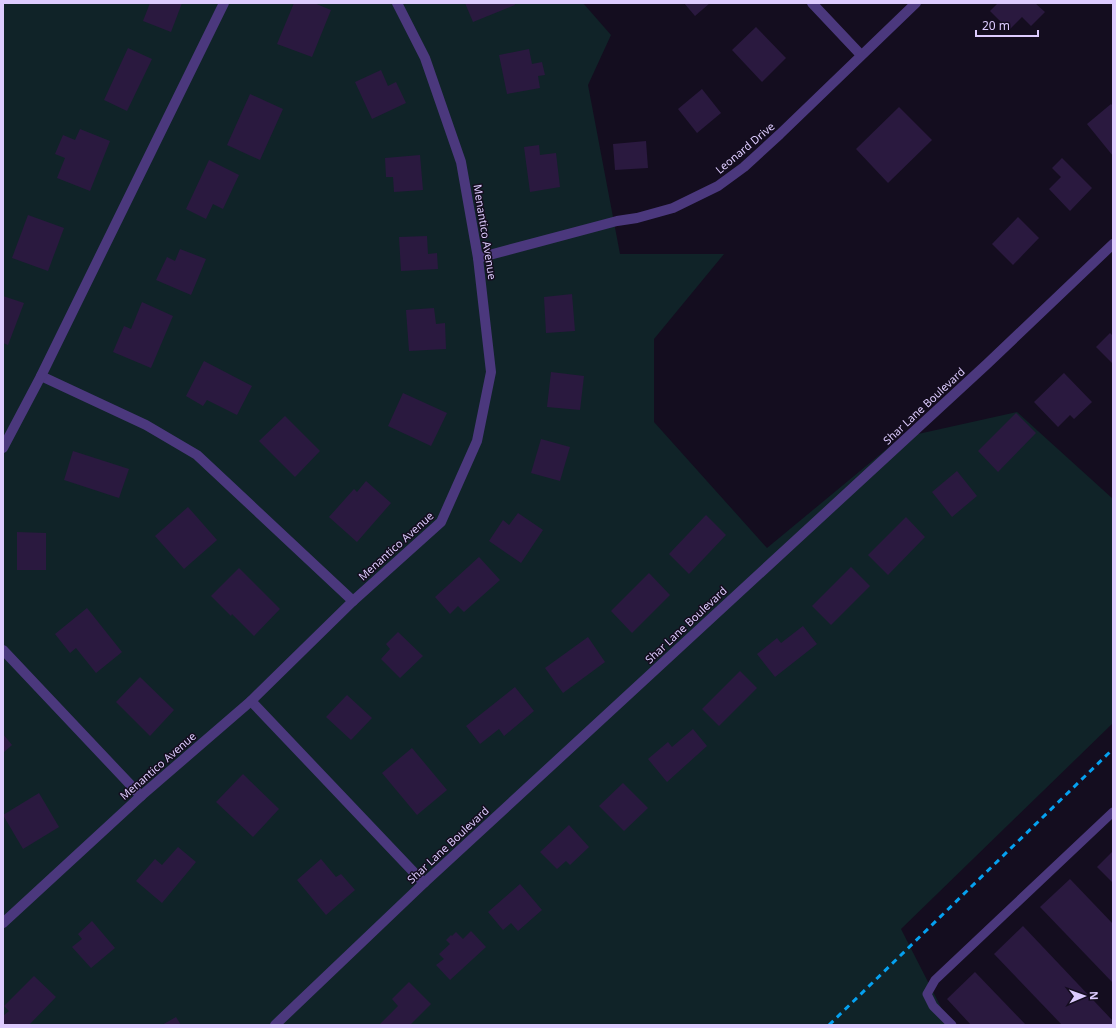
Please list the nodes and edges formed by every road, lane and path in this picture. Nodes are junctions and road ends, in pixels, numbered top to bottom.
1 (224, 3) edge
2 (397, 3) edge
3 (812, 3) edge
4 (916, 3) edge
5 (861, 55) junction
6 (1113, 244) edge
7 (478, 258) junction
8 (41, 376) junction
9 (3, 448) edge
10 (353, 601) junction
11 (3, 650) edge
12 (251, 701) junction
13 (141, 796) junction
14 (1113, 812) edge
15 (424, 883) junction
16 (3, 923) edge
17 (275, 1025) edge
18 (952, 1025) edge

1 - 8 street
2 - 7 street, Menantico Avenue
3 - 5 street
4 - 5 street, Leonard Drive
5 - 7 street, Leonard Drive
6 - 15 street, Shar Lane Boulevard
7 - 10 street, Menantico Avenue
8 - 9 street
8 - 10 street
10 - 12 street, Menantico Avenue
11 - 13 street
12 - 13 street, Menantico Avenue
12 - 15 street
13 - 16 street, Menantico Avenue
14 - 18 lane
15 - 17 street, Shar Lane Boulevard

